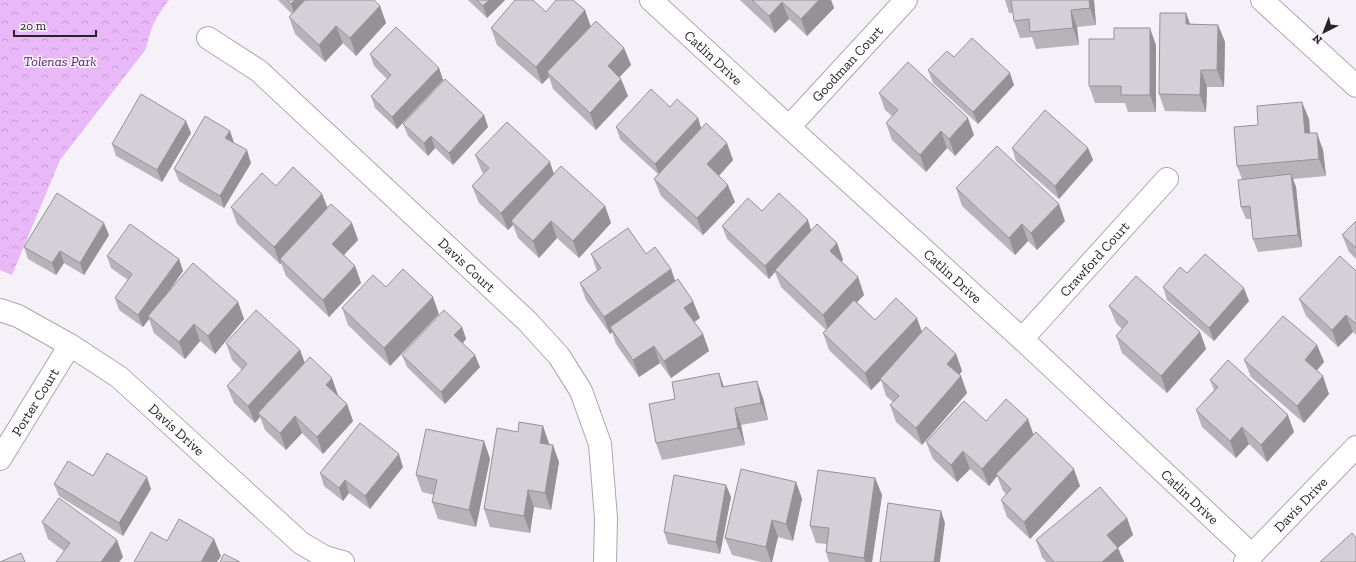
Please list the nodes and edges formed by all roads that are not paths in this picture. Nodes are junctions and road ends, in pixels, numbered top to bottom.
1 (651, 0) edge
2 (906, 0) edge
3 (1262, 0) edge
4 (208, 38) dead end
5 (1356, 86) edge
6 (789, 127) junction
7 (1167, 179) dead end
8 (0, 310) edge
9 (1022, 338) junction
10 (70, 345) junction
11 (1356, 448) edge
12 (0, 460) edge
13 (1248, 559) edge
14 (343, 562) edge
15 (605, 562) edge

1 - 6 street, Catlin Drive
2 - 6 street, Goodman Court
3 - 5 street
4 - 15 street, Davis Court
6 - 9 street, Catlin Drive
7 - 9 street, Crawford Court
8 - 10 street, Davis Drive
9 - 13 street, Catlin Drive
10 - 12 street, Porter Court
10 - 14 street, Davis Drive
11 - 13 street, Davis Drive

